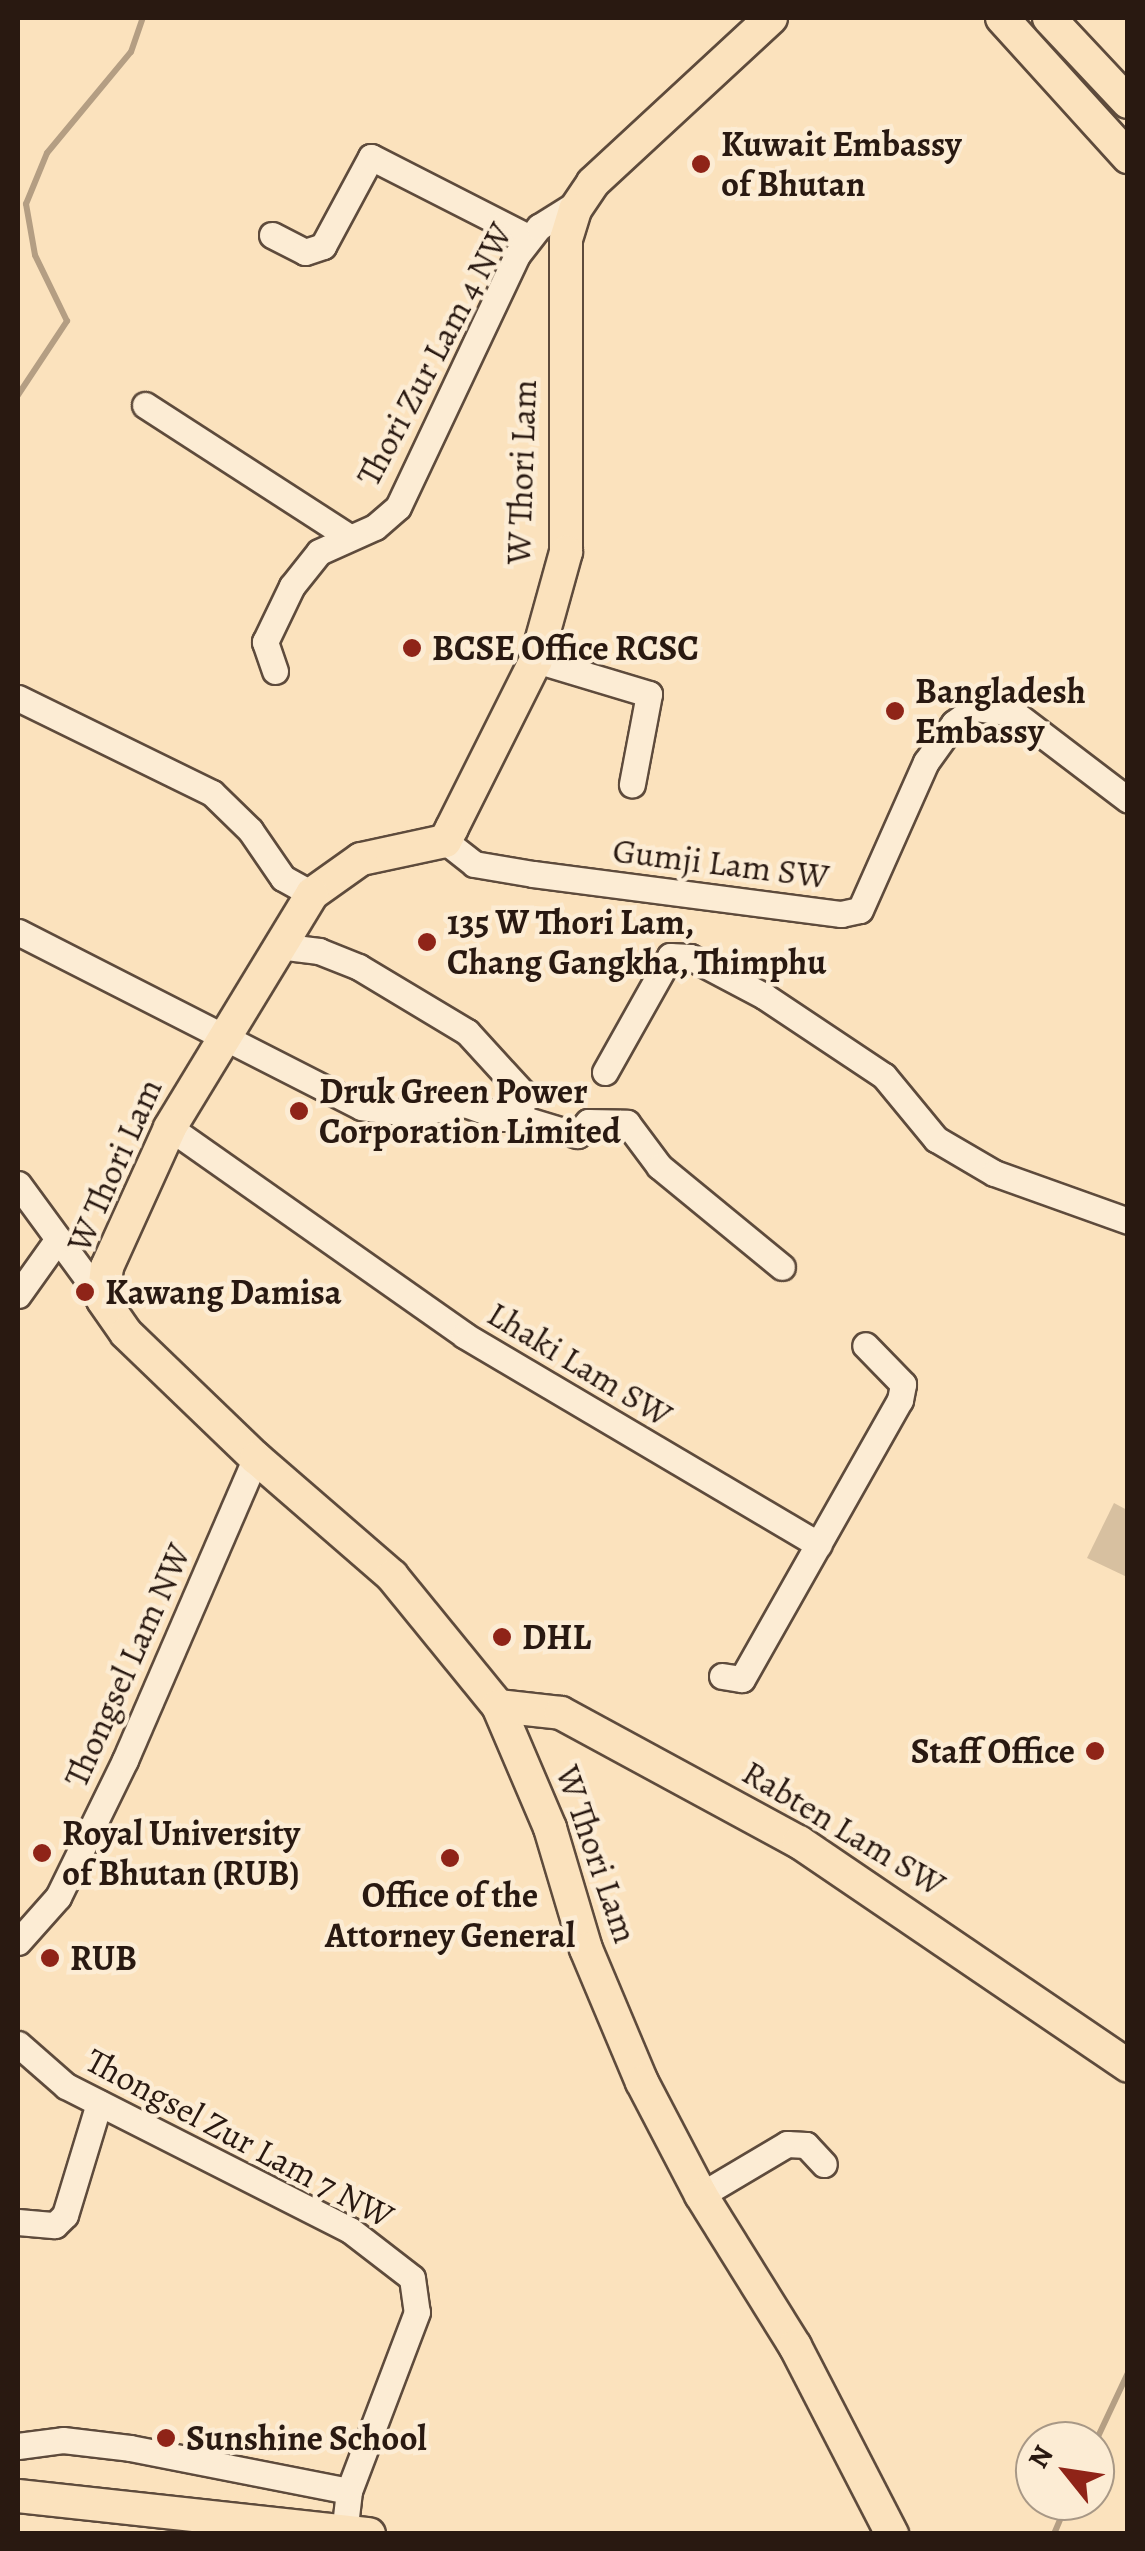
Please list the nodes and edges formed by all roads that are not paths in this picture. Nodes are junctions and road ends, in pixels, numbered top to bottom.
1 (772, 18) edge
2 (1002, 18) edge
3 (1049, 18) edge
4 (1128, 102) edge
5 (1128, 156) edge
6 (582, 200) junction
7 (272, 235) dead end
8 (530, 238) junction
9 (145, 405) dead end
10 (346, 534) junction
11 (536, 660) junction
12 (275, 671) dead end
13 (18, 698) edge
14 (632, 784) dead end
15 (1128, 800) edge
16 (445, 841) junction
17 (312, 894) junction
18 (18, 932) edge
19 (280, 946) junction
20 (224, 1036) junction
21 (605, 1072) dead end
22 (517, 1117) junction
23 (170, 1128) junction
24 (18, 1184) edge
25 (1128, 1221) edge
26 (58, 1240) junction
27 (782, 1267) dead end
28 (18, 1295) edge
29 (103, 1300) junction
30 (864, 1345) dead end
31 (256, 1458) junction
32 (819, 1545) junction
33 (722, 1676) dead end
34 (498, 1706) junction
35 (24, 1933) edge
36 (18, 2044) edge
37 (1128, 2066) edge
38 (99, 2103) junction
39 (824, 2164) dead end
40 (701, 2195) junction
41 (18, 2222) edge
42 (18, 2446) edge
43 (349, 2490) junction
44 (18, 2496) edge
45 (885, 2526) edge
46 (352, 2531) edge

1 - 6 main road, W Thori Lam
2 - 5 main road
3 - 4 main road
6 - 8 street, Thori Zur Lam 4 NW
6 - 11 main road, W Thori Lam
7 - 8 street
8 - 10 street, Thori Zur Lam 4 NW
9 - 10 street, Thori Zur Lam 4 NW
10 - 12 street, Thori Zur Lam 4 NW
11 - 14 street
11 - 16 main road, W Thori Lam
13 - 17 street
15 - 16 street, Gumji Lam SW
16 - 17 main road, W Thori Lam
17 - 19 main road, W Thori Lam
18 - 20 street
19 - 20 main road, W Thori Lam
19 - 22 street
20 - 22 street
20 - 23 main road, W Thori Lam
21 - 25 street
22 - 27 street
23 - 29 main road, W Thori Lam
23 - 32 street, Lhaki Lam SW
24 - 26 street
26 - 28 street
26 - 29 street
29 - 31 main road, W Thori Lam
30 - 32 street
31 - 34 main road, W Thori Lam
31 - 35 street, Thongsel Lam NW
32 - 33 street
34 - 37 main road, Rabten Lam SW
34 - 40 main road, W Thori Lam
36 - 38 street, Thongsel Zur Lam 7 NW
38 - 41 street
38 - 43 street, Thongsel Zur Lam 7 NW
39 - 40 street
40 - 45 main road, W Thori Lam
42 - 43 street
43 - 46 street, Thongsel Zur Lam 7 NW
44 - 46 main road

